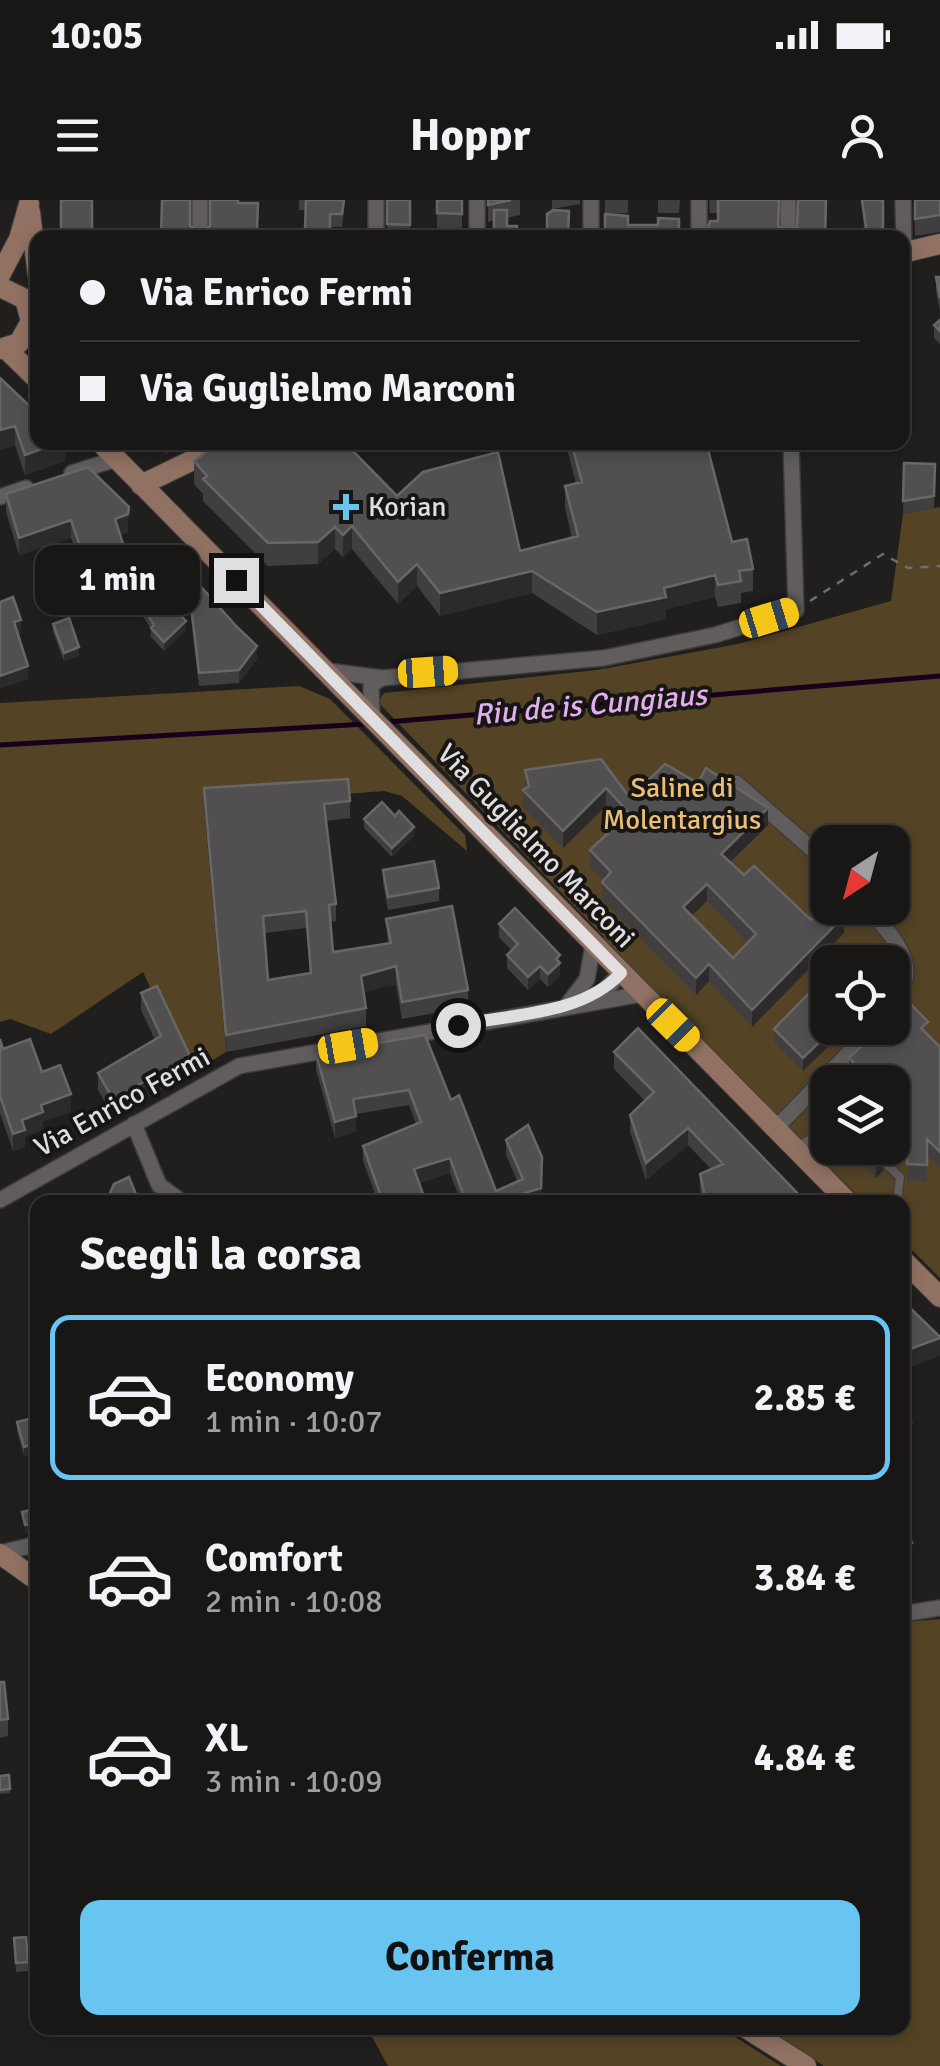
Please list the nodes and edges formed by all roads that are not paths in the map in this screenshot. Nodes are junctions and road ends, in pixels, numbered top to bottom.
1 (200, 200) edge
2 (376, 200) edge
3 (477, 200) edge
4 (591, 200) edge
5 (699, 200) edge
6 (788, 200) edge
7 (903, 200) edge
8 (29, 202) edge
9 (32, 230) edge
10 (200, 230) edge
11 (376, 230) edge
12 (476, 230) edge
13 (591, 230) edge
14 (700, 230) edge
15 (788, 230) edge
16 (903, 230) edge
17 (940, 244) edge
18 (910, 250) edge
19 (0, 275) edge
20 (30, 286) edge
21 (0, 287) edge
22 (25, 299) junction
23 (28, 332) junction
24 (30, 338) edge
25 (3, 349) edge
26 (30, 373) edge
27 (108, 450) edge
28 (210, 450) edge
29 (791, 450) edge
30 (116, 459) junction
31 (141, 486) junction
32 (0, 496) edge
33 (333, 677) junction
34 (382, 678) junction
35 (370, 706) junction
36 (736, 782) edge
37 (810, 847) edge
38 (882, 925) edge
39 (593, 945) junction
40 (899, 945) edge
41 (621, 973) junction
42 (642, 994) junction
43 (574, 1004) junction
44 (857, 1045) edge
45 (134, 1124) junction
46 (776, 1129) junction
47 (810, 1138) edge
48 (794, 1148) junction
49 (887, 1165) edge
50 (173, 1195) edge
51 (841, 1195) edge
52 (899, 1195) edge
53 (0, 1200) edge
54 (910, 1267) edge
55 (940, 1298) edge
56 (30, 1546) edge
57 (0, 1554) edge
58 (30, 1575) edge
59 (940, 1608) edge
60 (910, 1613) edge
61 (757, 2035) edge
62 (806, 2066) edge

1 - 10 street
2 - 11 street
3 - 12 street
4 - 13 street
5 - 14 street
6 - 15 street
7 - 16 street
8 - 9 main road
8 - 19 main road
17 - 18 main road
20 - 22 main road
21 - 22 main road
22 - 23 main road
23 - 24 main road
23 - 25 main road
25 - 26 main road
27 - 30 main road, Via Guglielmo Marconi
28 - 31 main road
29 - 34 street
30 - 31 main road, Via Guglielmo Marconi
30 - 32 street
31 - 33 main road, Via Guglielmo Marconi
33 - 34 street
33 - 35 main road, Via Guglielmo Marconi
34 - 35 street
35 - 39 main road, Via Guglielmo Marconi
36 - 37 street
38 - 40 street
39 - 41 main road, Via Guglielmo Marconi
39 - 43 street
41 - 42 main road, Via Guglielmo Marconi
41 - 43 street
42 - 43 street, Via Enrico Fermi
42 - 46 main road, Via Guglielmo Marconi
43 - 45 street, Via Enrico Fermi
44 - 46 street
45 - 50 street
45 - 53 street, Via Enrico Fermi
46 - 48 main road, Via Guglielmo Marconi
47 - 48 lane
48 - 51 main road, Via Guglielmo Marconi
49 - 52 lane
54 - 55 main road
56 - 57 street
57 - 58 main road
59 - 60 street
61 - 62 main road

